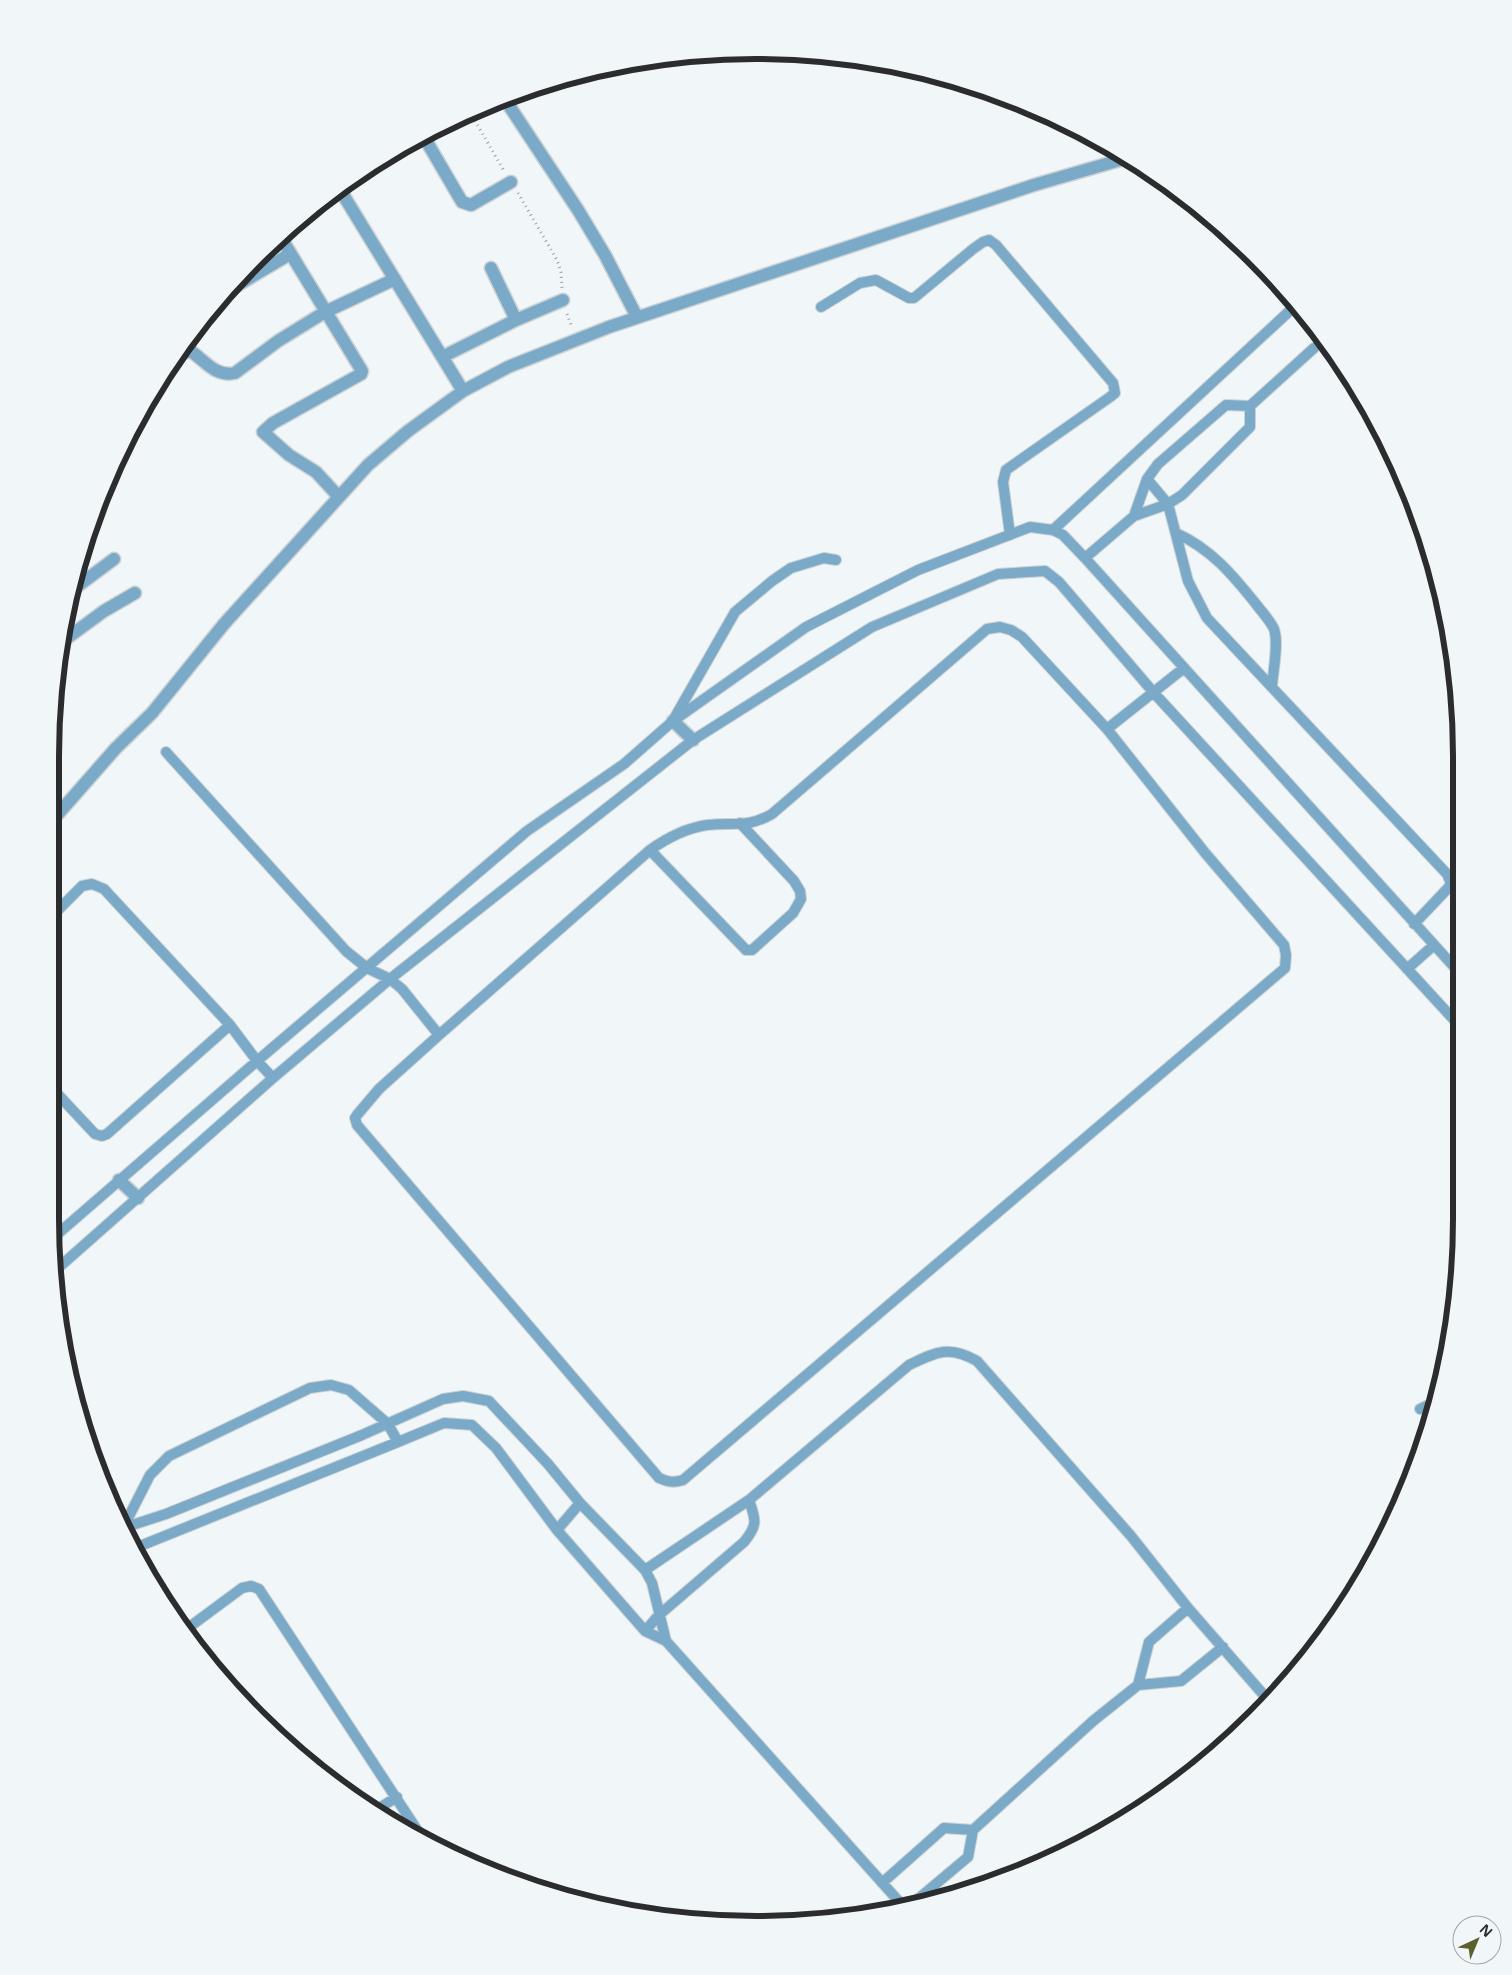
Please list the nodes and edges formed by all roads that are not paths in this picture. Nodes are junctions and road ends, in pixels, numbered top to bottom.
1 (508, 105) edge
2 (427, 142) edge
3 (1118, 160) edge
4 (511, 182) road end
5 (343, 195) edge
6 (284, 243) edge
7 (290, 254) junction
8 (491, 268) dead end
9 (248, 279) edge
10 (395, 279) junction
11 (563, 300) road end
12 (821, 307) dead end
13 (1291, 310) edge
14 (325, 312) junction
15 (637, 317) junction
16 (516, 320) junction
17 (1314, 348) dead end
18 (188, 352) edge
19 (442, 357) junction
20 (463, 391) junction
21 (1250, 406) junction
22 (1147, 479) junction
23 (339, 497) junction
24 (1168, 504) junction
25 (1134, 516) junction
26 (1053, 530) junction
27 (1176, 533) junction
28 (1010, 535) junction
29 (1085, 558) junction
30 (114, 559) dead end
31 (836, 560) dead end
32 (81, 583) edge
33 (135, 594) dead end
34 (69, 636) edge
35 (1184, 668) junction
36 (1272, 686) junction
37 (1154, 693) junction
38 (673, 721) junction
39 (1107, 729) junction
40 (693, 740) junction
41 (166, 752) dead end
42 (59, 813) edge
43 (740, 823) junction
44 (650, 850) junction
45 (59, 909) edge
46 (1414, 924) junction
47 (1434, 945) junction
48 (1453, 966) edge
49 (367, 968) junction
50 (1407, 969) junction
51 (390, 979) junction
52 (1453, 1019) edge
53 (230, 1026) junction
54 (440, 1035) junction
55 (257, 1061) junction
56 (273, 1078) junction
57 (59, 1096) edge
58 (119, 1180) junction
59 (138, 1198) junction
60 (59, 1232) edge
61 (60, 1266) edge
62 (1427, 1406) edge
63 (1420, 1409) dead end
64 (388, 1424) junction
65 (398, 1442) junction
66 (749, 1500) junction
67 (580, 1503) junction
68 (127, 1519) edge
69 (130, 1526) edge
70 (557, 1530) junction
71 (141, 1546) edge
72 (645, 1570) junction
73 (1188, 1608) junction
74 (659, 1615) junction
75 (191, 1626) edge
76 (645, 1631) junction
77 (666, 1641) junction
78 (1223, 1647) junction
79 (1138, 1685) junction
80 (1264, 1696) edge
81 (397, 1797) junction
82 (381, 1807) edge
83 (416, 1828) edge
84 (974, 1830) junction
85 (882, 1883) junction
86 (922, 1895) edge
87 (899, 1901) edge

1 - 15 street
2 - 4 street
3 - 15 street
5 - 10 street
6 - 7 street
7 - 9 street
7 - 14 street
8 - 16 street
10 - 14 street
10 - 19 street
11 - 16 street
12 - 28 lane
13 - 26 lane
14 - 18 street
14 - 23 street
15 - 20 street
16 - 19 street
17 - 21 lane
19 - 20 street
20 - 23 street
21 - 22 lane
21 - 24 lane
22 - 24 lane
22 - 25 lane
23 - 42 street
24 - 25 lane
24 - 27 lane
25 - 29 lane
26 - 28 lane
26 - 29 lane
27 - 36 lane
27 - 36 lane
28 - 38 lane
29 - 35 lane
30 - 32 street
31 - 38 lane
33 - 34 street
35 - 37 lane
35 - 46 lane
36 - 46 lane
37 - 39 lane
37 - 40 lane
37 - 50 lane
38 - 40 street
38 - 49 lane
39 - 43 lane
39 - 54 lane
40 - 51 lane
41 - 49 lane
43 - 44 lane
43 - 44 lane
44 - 54 lane
45 - 53 lane
46 - 47 lane
47 - 48 lane
47 - 50 lane
49 - 51 lane
49 - 55 lane
50 - 52 lane
51 - 54 lane
51 - 56 lane
53 - 55 lane
53 - 57 lane
55 - 56 lane
55 - 58 lane
56 - 59 lane
58 - 59 street
58 - 60 lane
59 - 61 lane
62 - 63 lane
64 - 65 lane
64 - 67 lane
64 - 68 lane
64 - 69 lane
65 - 70 lane
65 - 71 lane
66 - 72 lane
66 - 73 lane
66 - 74 lane
67 - 70 lane
67 - 72 lane
70 - 76 lane
72 - 74 lane
73 - 78 lane
73 - 79 lane
74 - 76 lane
74 - 77 lane
75 - 81 lane
76 - 77 lane
77 - 85 lane
78 - 79 lane
78 - 80 lane
79 - 84 lane
81 - 82 lane
81 - 83 lane
84 - 85 lane
84 - 86 lane
85 - 87 lane

